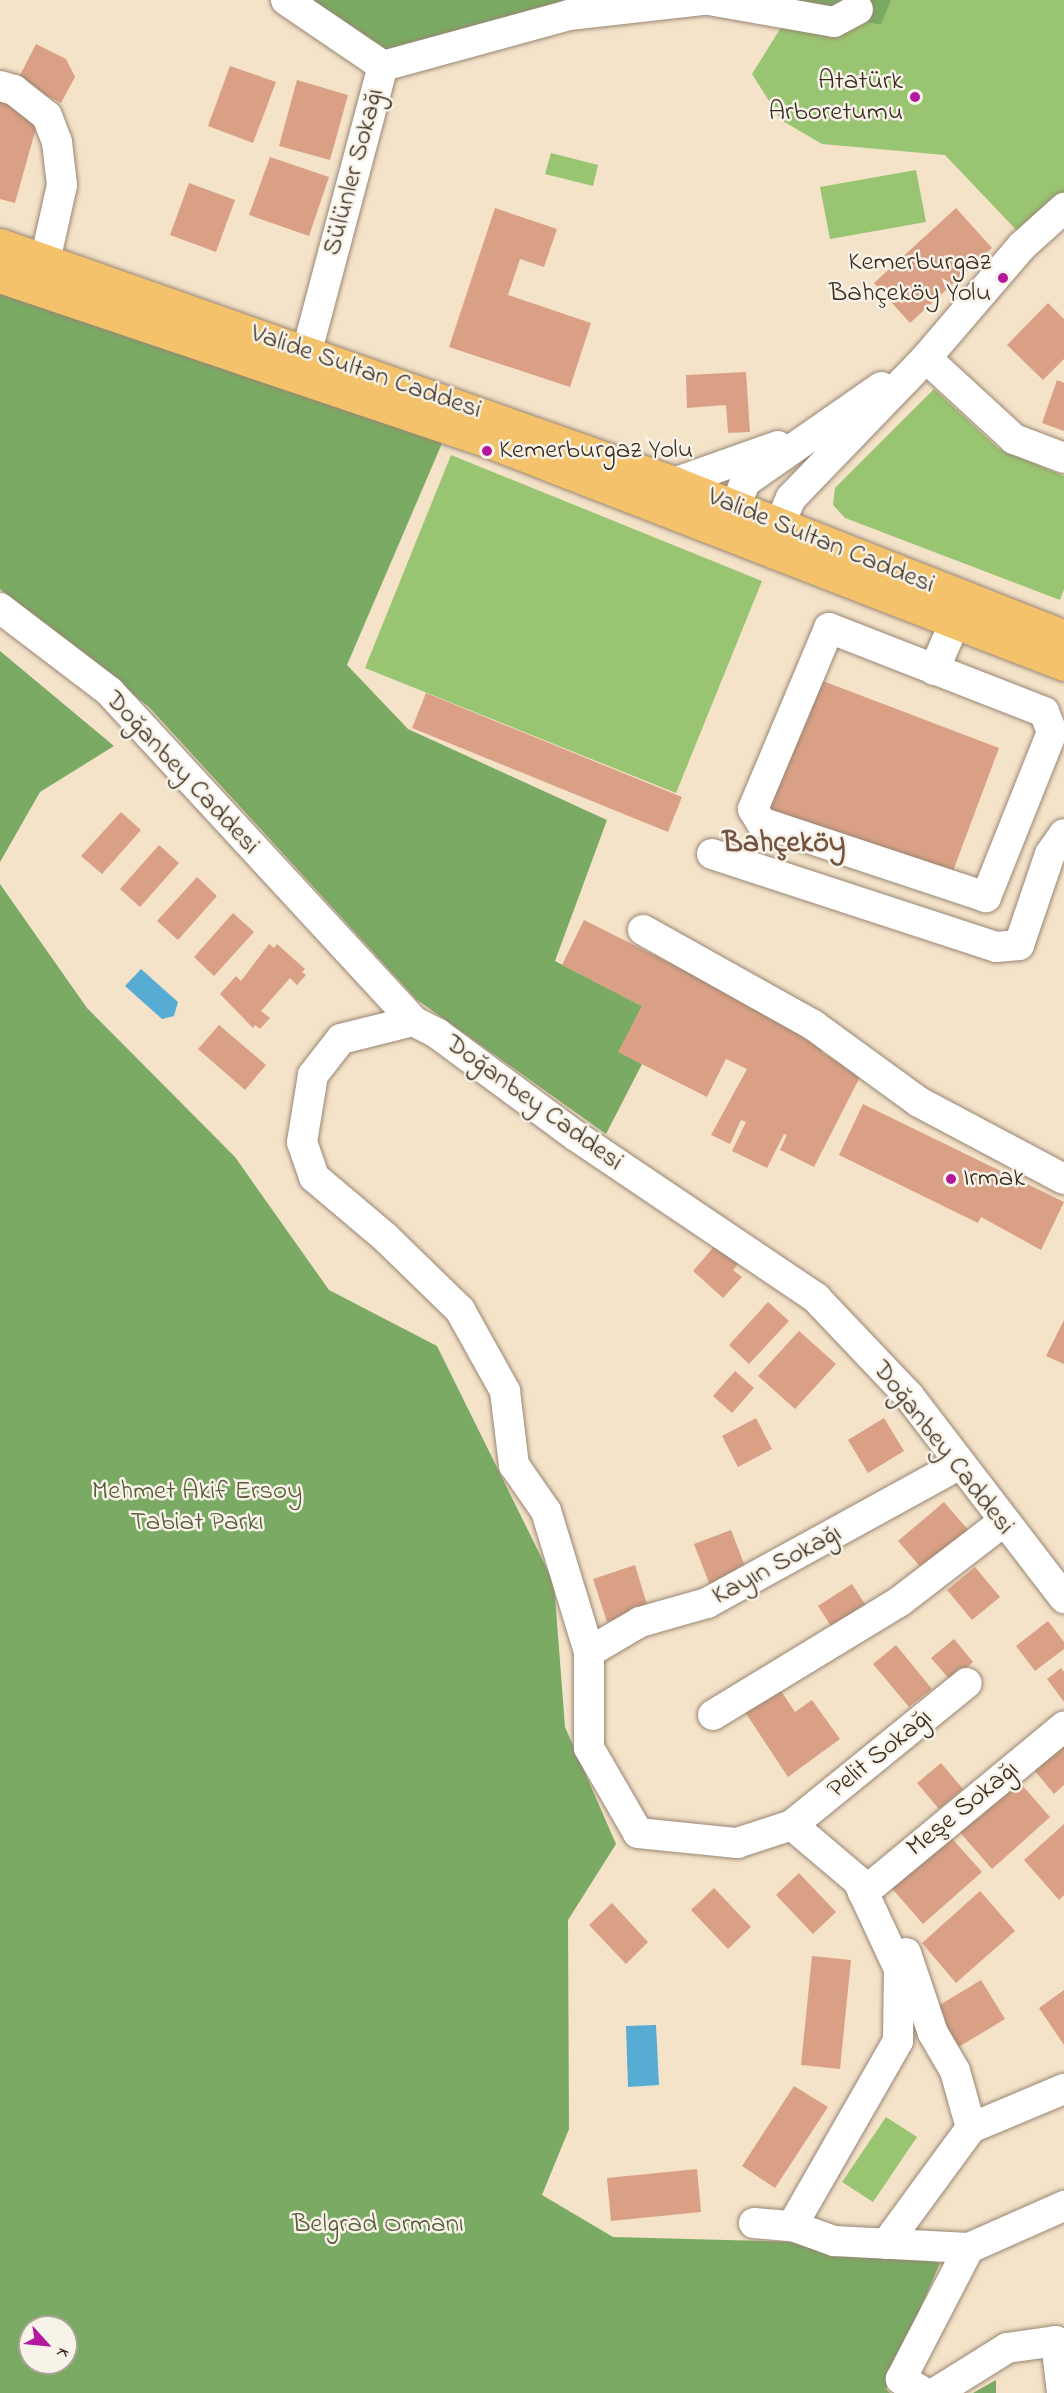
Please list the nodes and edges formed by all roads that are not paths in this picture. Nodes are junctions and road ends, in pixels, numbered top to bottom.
1 (286, 0) edge
2 (702, 0) edge
3 (709, 0) edge
4 (858, 9) dead end
5 (383, 66) junction
6 (0, 86) edge
7 (1064, 208) edge
8 (0, 245) edge
9 (45, 261) junction
10 (0, 276) edge
11 (307, 351) junction
12 (926, 358) junction
13 (806, 436) junction
14 (1064, 458) edge
15 (674, 483) junction
16 (738, 523) junction
17 (779, 526) junction
18 (0, 608) edge
19 (955, 622) junction
20 (1064, 637) edge
21 (1064, 664) edge
22 (934, 670) junction
23 (1064, 834) edge
24 (712, 854) dead end
25 (644, 930) dead end
26 (413, 1021) junction
27 (1064, 1179) edge
28 (960, 1464) junction
29 (1003, 1522) junction
30 (1064, 1598) edge
31 (589, 1652) junction
32 (967, 1683) dead end
33 (712, 1715) dead end
34 (1064, 1727) edge
35 (792, 1825) junction
36 (868, 1887) junction
37 (1064, 2089) edge
38 (971, 2128) junction
39 (1064, 2206) edge
40 (754, 2223) dead end
41 (792, 2226) junction
42 (886, 2244) junction
43 (969, 2248) junction
44 (925, 2393) edge
45 (935, 2393) edge
46 (1062, 2393) edge

1 - 5 street
2 - 5 street, Sülünler Sokağı
3 - 4 street
5 - 11 street, Sülünler Sokağı
6 - 9 street
7 - 12 street
8 - 9 main road, Valide Sultan Caddesi
9 - 11 main road, Valide Sultan Caddesi
10 - 16 main road, Valide Sultan Caddesi
11 - 15 main road, Valide Sultan Caddesi
12 - 13 street
12 - 14 street
12 - 17 street
13 - 15 street
13 - 16 street
15 - 16 main road, Valide Sultan Caddesi
16 - 17 main road, Valide Sultan Caddesi
16 - 19 main road, Valide Sultan Caddesi
17 - 20 main road, Valide Sultan Caddesi
18 - 26 street, Doğanbey Caddesi
19 - 21 main road, Valide Sultan Caddesi
19 - 22 street
22 - 22 street
23 - 24 street
25 - 27 street
26 - 28 street, Doğanbey Caddesi
26 - 31 street
28 - 29 street, Doğanbey Caddesi
28 - 31 street, Kayın Sokağı
29 - 30 street, Doğanbey Caddesi
29 - 33 street
31 - 35 street, Pelit Sokağı
32 - 35 street, Pelit Sokağı
34 - 36 street, Meşe Sokağı
35 - 36 street
36 - 38 street
36 - 41 street
37 - 38 street
38 - 42 street
39 - 43 street
40 - 41 street
41 - 42 street
42 - 43 street
43 - 44 street
45 - 46 street

